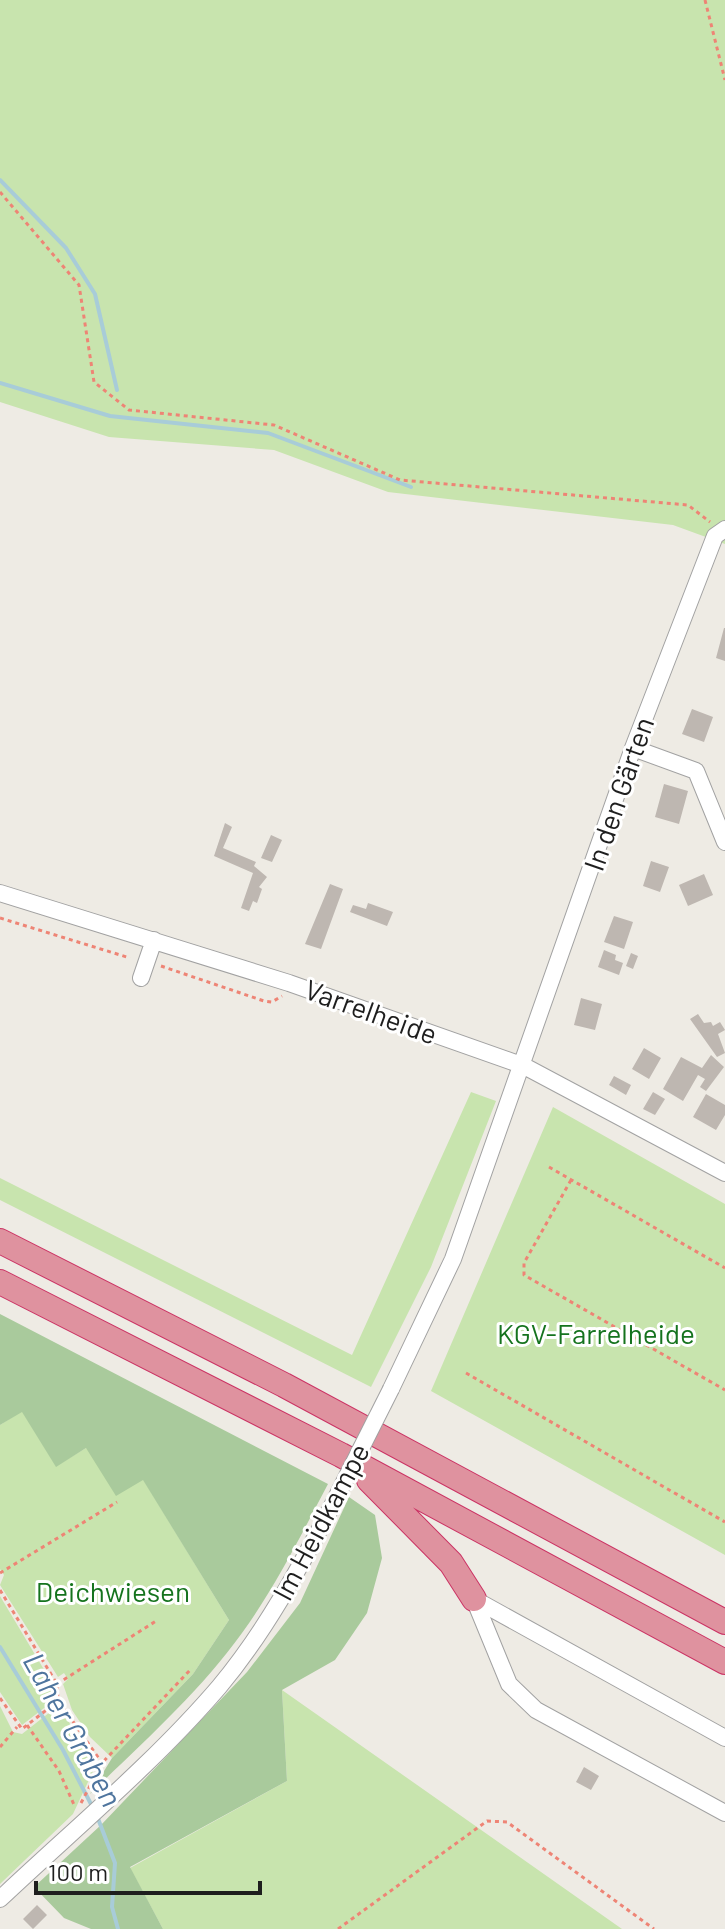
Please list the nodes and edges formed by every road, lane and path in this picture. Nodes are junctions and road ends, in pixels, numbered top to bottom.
1 (705, 0) edge
2 (725, 80) edge
3 (0, 192) edge
4 (723, 529) edge
5 (633, 748) junction
6 (725, 842) edge
7 (0, 893) edge
8 (154, 940) junction
9 (141, 978) dead end
10 (524, 1066) junction
11 (549, 1167) dead end
12 (725, 1173) edge
13 (571, 1180) junction
14 (0, 1241) edge
15 (725, 1268) edge
16 (0, 1282) edge
17 (466, 1373) dead end
18 (725, 1390) edge
19 (341, 1455) junction
20 (117, 1502) dead end
21 (725, 1522) edge
22 (0, 1573) edge
23 (0, 1590) edge
24 (474, 1599) junction
25 (156, 1621) dead end
26 (725, 1622) edge
27 (725, 1662) edge
28 (192, 1668) dead end
29 (57, 1684) junction
30 (0, 1698) edge
31 (58, 1700) junction
32 (27, 1725) junction
33 (17, 1727) junction
34 (725, 1738) edge
35 (0, 1747) edge
36 (102, 1763) junction
37 (83, 1799) dead end
38 (725, 1813) edge
39 (79, 1816) junction
40 (0, 1899) edge
41 (338, 1929) edge
42 (654, 1929) edge

1 - 2 path
3 - 4 path
4 - 5 street, In den Gärten
5 - 6 street
5 - 10 street, In den Gärten
7 - 8 street, Varrelheide
8 - 9 street
8 - 10 street, Varrelheide
10 - 12 street, Varrelheide
10 - 39 street, Im Heidkampe, bridge
11 - 13 path
13 - 15 path
13 - 18 path
14 - 26 highway
16 - 19 highway
17 - 21 path
19 - 24 highway
19 - 27 highway
20 - 22 path
23 - 29 path
24 - 34 street
24 - 38 street
25 - 29 path
28 - 36 path
29 - 31 path
30 - 33 path
31 - 32 path
31 - 36 path
32 - 33 path
32 - 39 path
33 - 35 path
36 - 37 path
39 - 40 street, Im Heidkampe
41 - 42 path

